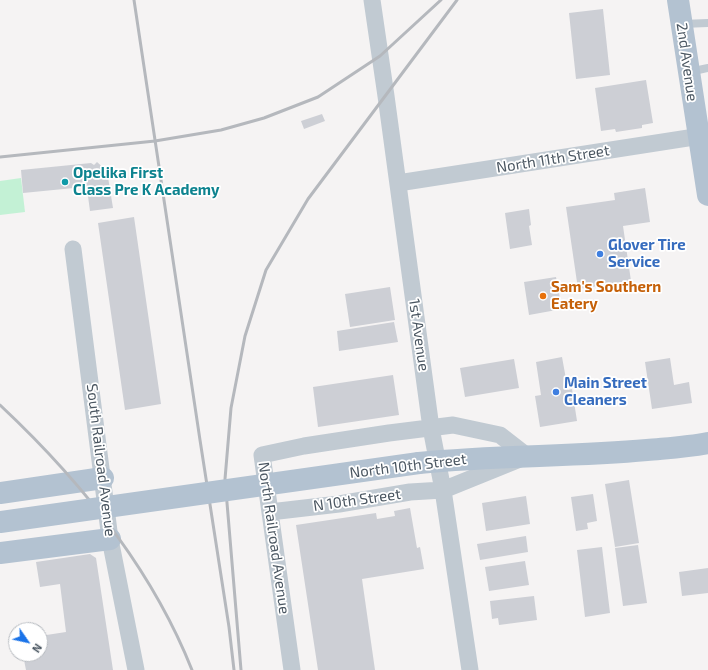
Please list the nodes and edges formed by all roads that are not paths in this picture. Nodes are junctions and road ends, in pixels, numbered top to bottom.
1 (372, 0) edge
2 (678, 0) edge
3 (708, 23) edge
4 (682, 24) junction
5 (698, 70) edge
6 (703, 135) edge
7 (398, 183) junction
8 (708, 195) edge
9 (74, 249) dead end
10 (431, 428) junction
11 (708, 443) edge
12 (527, 456) junction
13 (428, 462) junction
14 (103, 478) junction
15 (443, 490) junction
16 (0, 493) edge
17 (270, 512) junction
18 (0, 522) edge
19 (110, 539) junction
20 (0, 553) edge
21 (136, 670) edge
22 (292, 670) edge
23 (470, 670) edge

1 - 7 street, 1st Avenue
2 - 4 main road, 2nd Avenue
3 - 4 lane
4 - 5 main road, 2nd Avenue
5 - 6 main road, 2nd Avenue
6 - 7 street, North 11th Street
6 - 8 main road, 2nd Avenue
7 - 10 street, 1st Avenue
9 - 14 street, South Railroad Avenue
10 - 12 street, North Railroad Avenue
10 - 13 street, 1st Avenue
10 - 17 street, North Railroad Avenue
11 - 12 main road, North 10th Street
12 - 13 main road, North 10th Street
12 - 15 street, N 10th Street
13 - 15 street, 1st Avenue
13 - 18 main road, North 10th Street, bridge
14 - 16 main road
14 - 19 street, South Railroad Avenue
15 - 17 street, N 10th Street
15 - 23 street, 1st Avenue
17 - 22 street, North Railroad Avenue
19 - 20 main road
19 - 21 street, South Railroad Avenue

